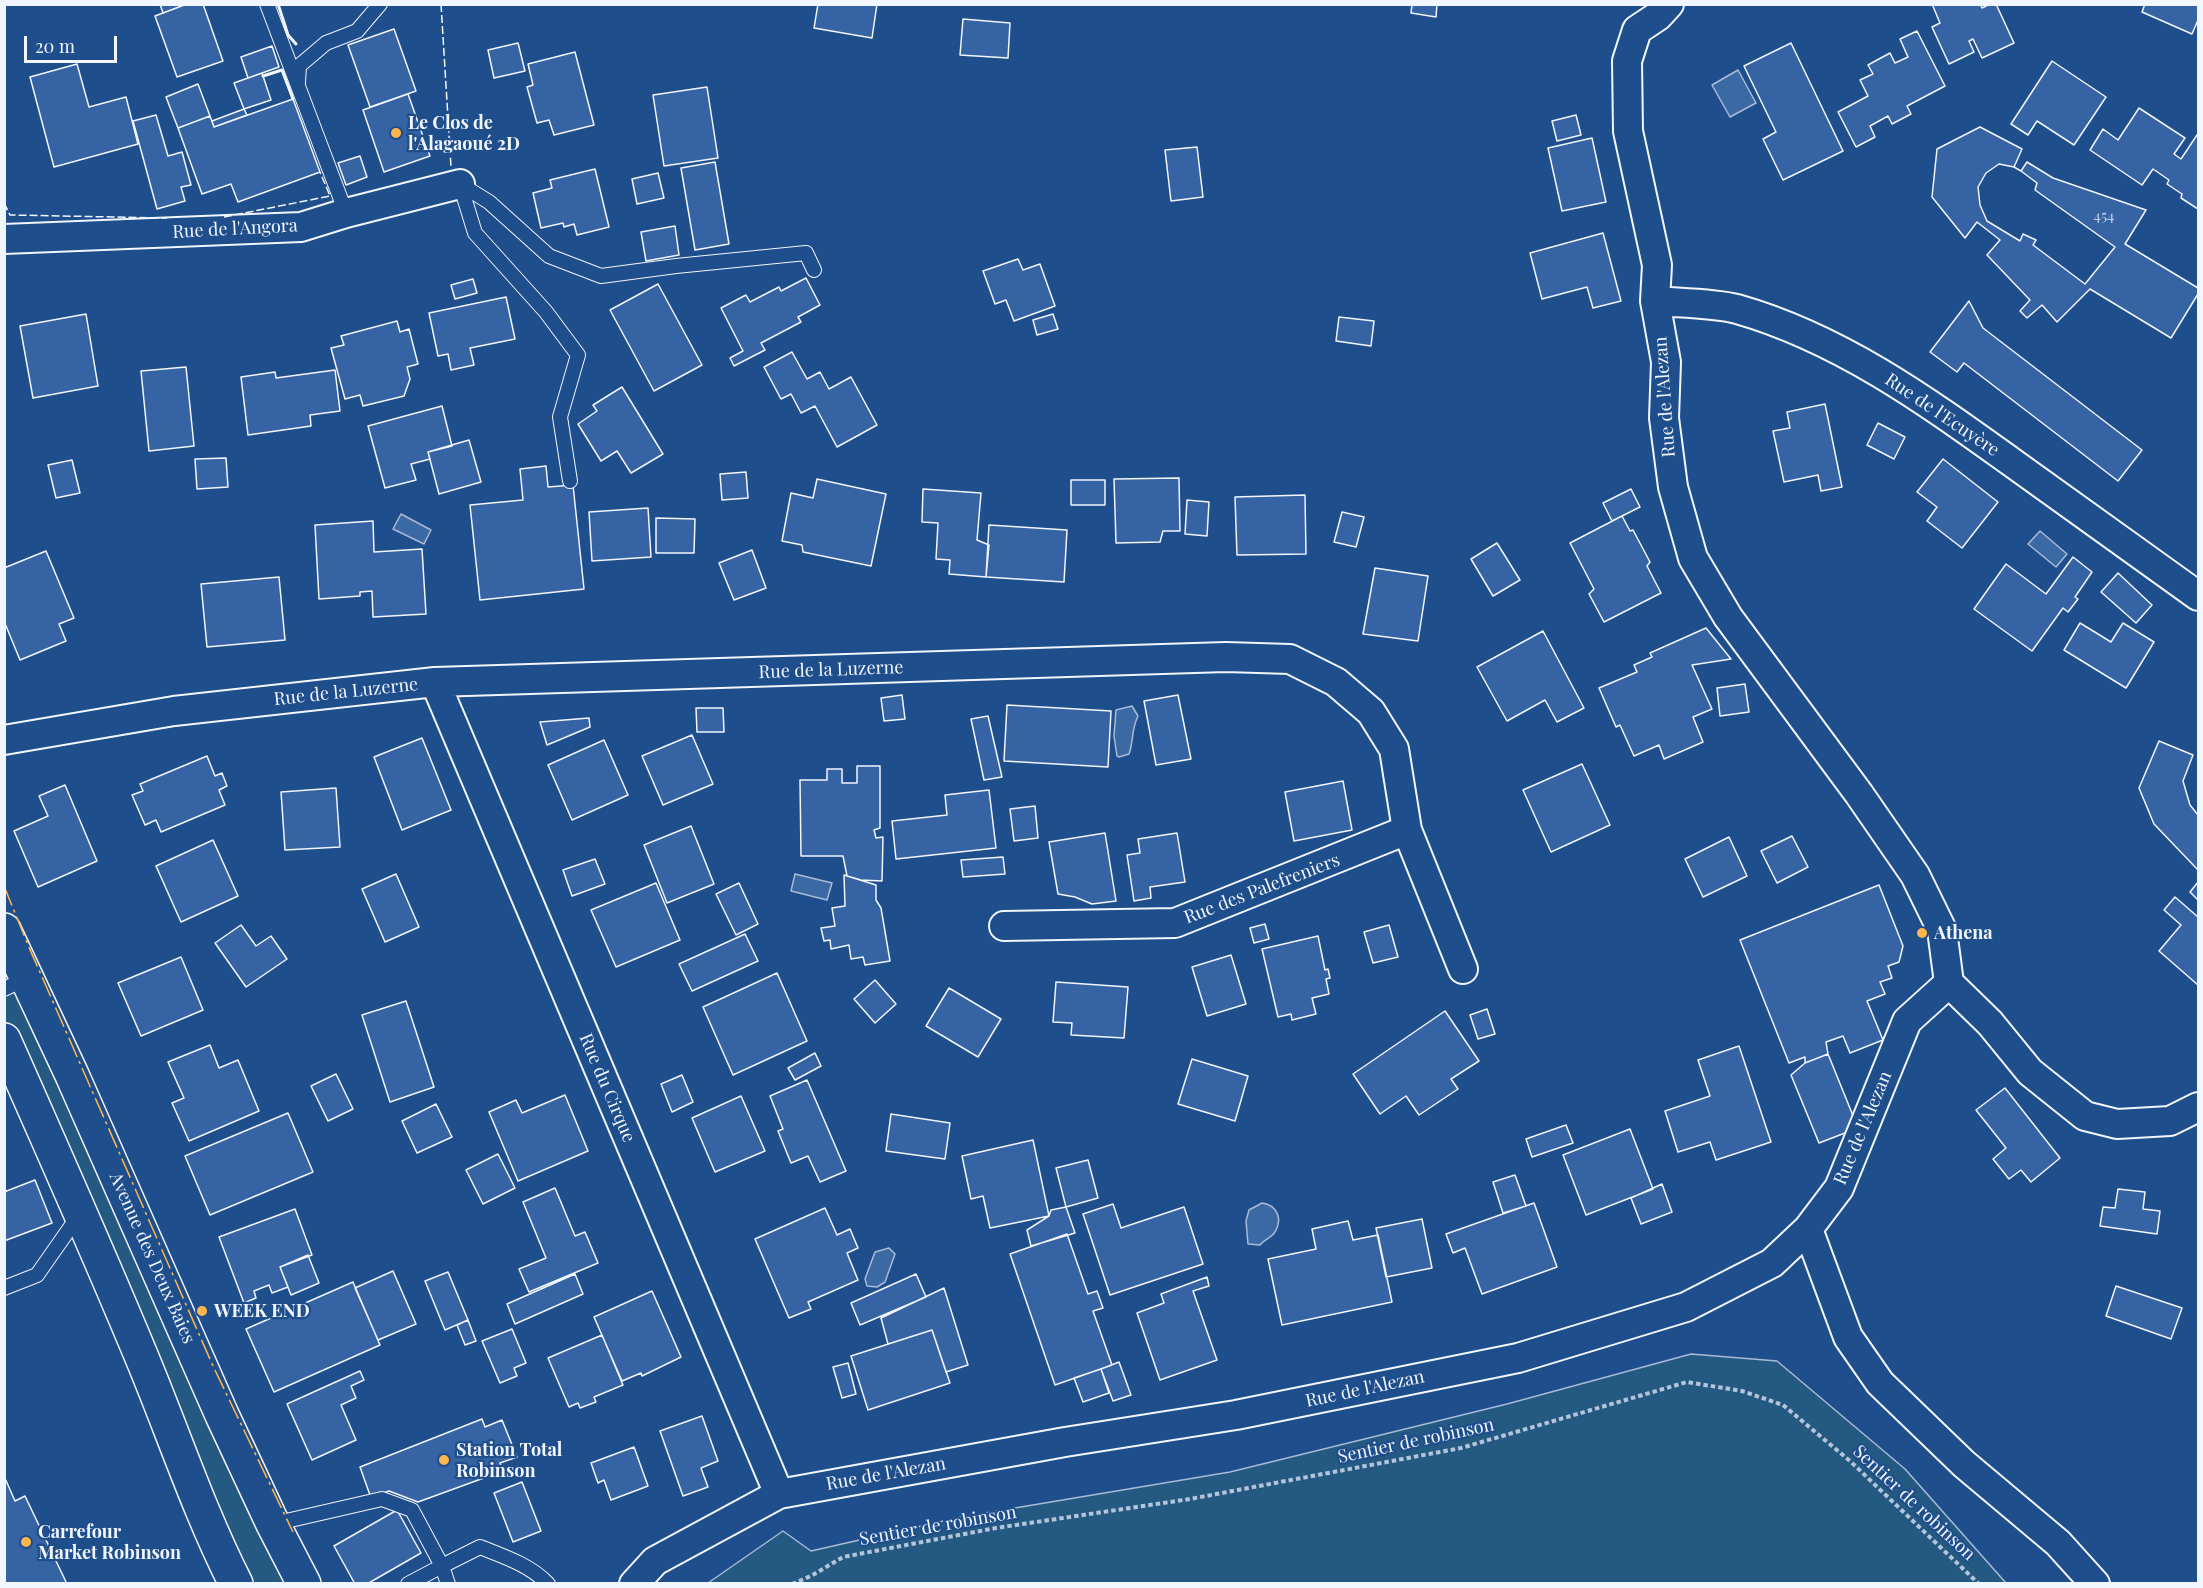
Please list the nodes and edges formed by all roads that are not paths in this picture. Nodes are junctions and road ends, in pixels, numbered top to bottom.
1 (267, 4) edge
2 (380, 4) edge
3 (1670, 4) edge
4 (298, 88) junction
5 (460, 184) junction
6 (346, 213) junction
7 (4, 238) edge
8 (814, 270) dead end
9 (1655, 301) junction
10 (570, 482) dead end
11 (2199, 596) edge
12 (435, 682) junction
13 (4, 740) edge
14 (1407, 830) junction
15 (1004, 926) dead end
16 (4, 930) edge
17 (1463, 969) dead end
18 (16, 983) edge
19 (1949, 983) junction
20 (4, 1040) edge
21 (72, 1075) junction
22 (28, 1093) junction
23 (2199, 1107) edge
24 (134, 1219) junction
25 (87, 1227) junction
26 (1808, 1229) junction
27 (4, 1288) edge
28 (222, 1416) junction
29 (173, 1432) junction
30 (779, 1494) junction
31 (273, 1524) junction
32 (442, 1566) junction
33 (236, 1584) edge
34 (304, 1584) edge
35 (408, 1584) edge
36 (448, 1584) edge
37 (548, 1584) edge
38 (634, 1584) edge
39 (2095, 1584) edge

1 - 4 lane
2 - 4 lane
3 - 9 street, Rue de l'Alezan
4 - 6 lane
5 - 6 street, Rue de l'Angora
5 - 8 lane
5 - 10 lane
6 - 7 street, Rue de l'Angora
9 - 11 street, Rue de l'Ecuyère
9 - 19 street, Rue de l'Alezan
12 - 13 street, Rue de la Luzerne
12 - 14 street, Rue de la Luzerne
12 - 30 street, Rue du Cirque
14 - 15 street, Rue des Palefreniers
14 - 17 street, Rue de la Luzerne
16 - 18 main road, Avenue des Deux Baies
18 - 21 main road, Avenue des Deux Baies
19 - 23 street
19 - 26 street, Rue de l'Alezan
20 - 22 main road
21 - 22 main road
21 - 24 main road, Avenue des Deux Baies
22 - 25 main road
24 - 25 main road
24 - 28 main road, Avenue des Deux Baies
25 - 27 lane
25 - 29 main road
26 - 30 street, Rue de l'Alezan
26 - 39 street
28 - 29 main road
28 - 31 main road, Avenue des Deux Baies
29 - 33 main road
30 - 38 street, Rue de l'Alezan
31 - 32 lane
31 - 34 main road, Avenue des Deux Baies
32 - 35 lane
32 - 36 lane
32 - 37 lane

